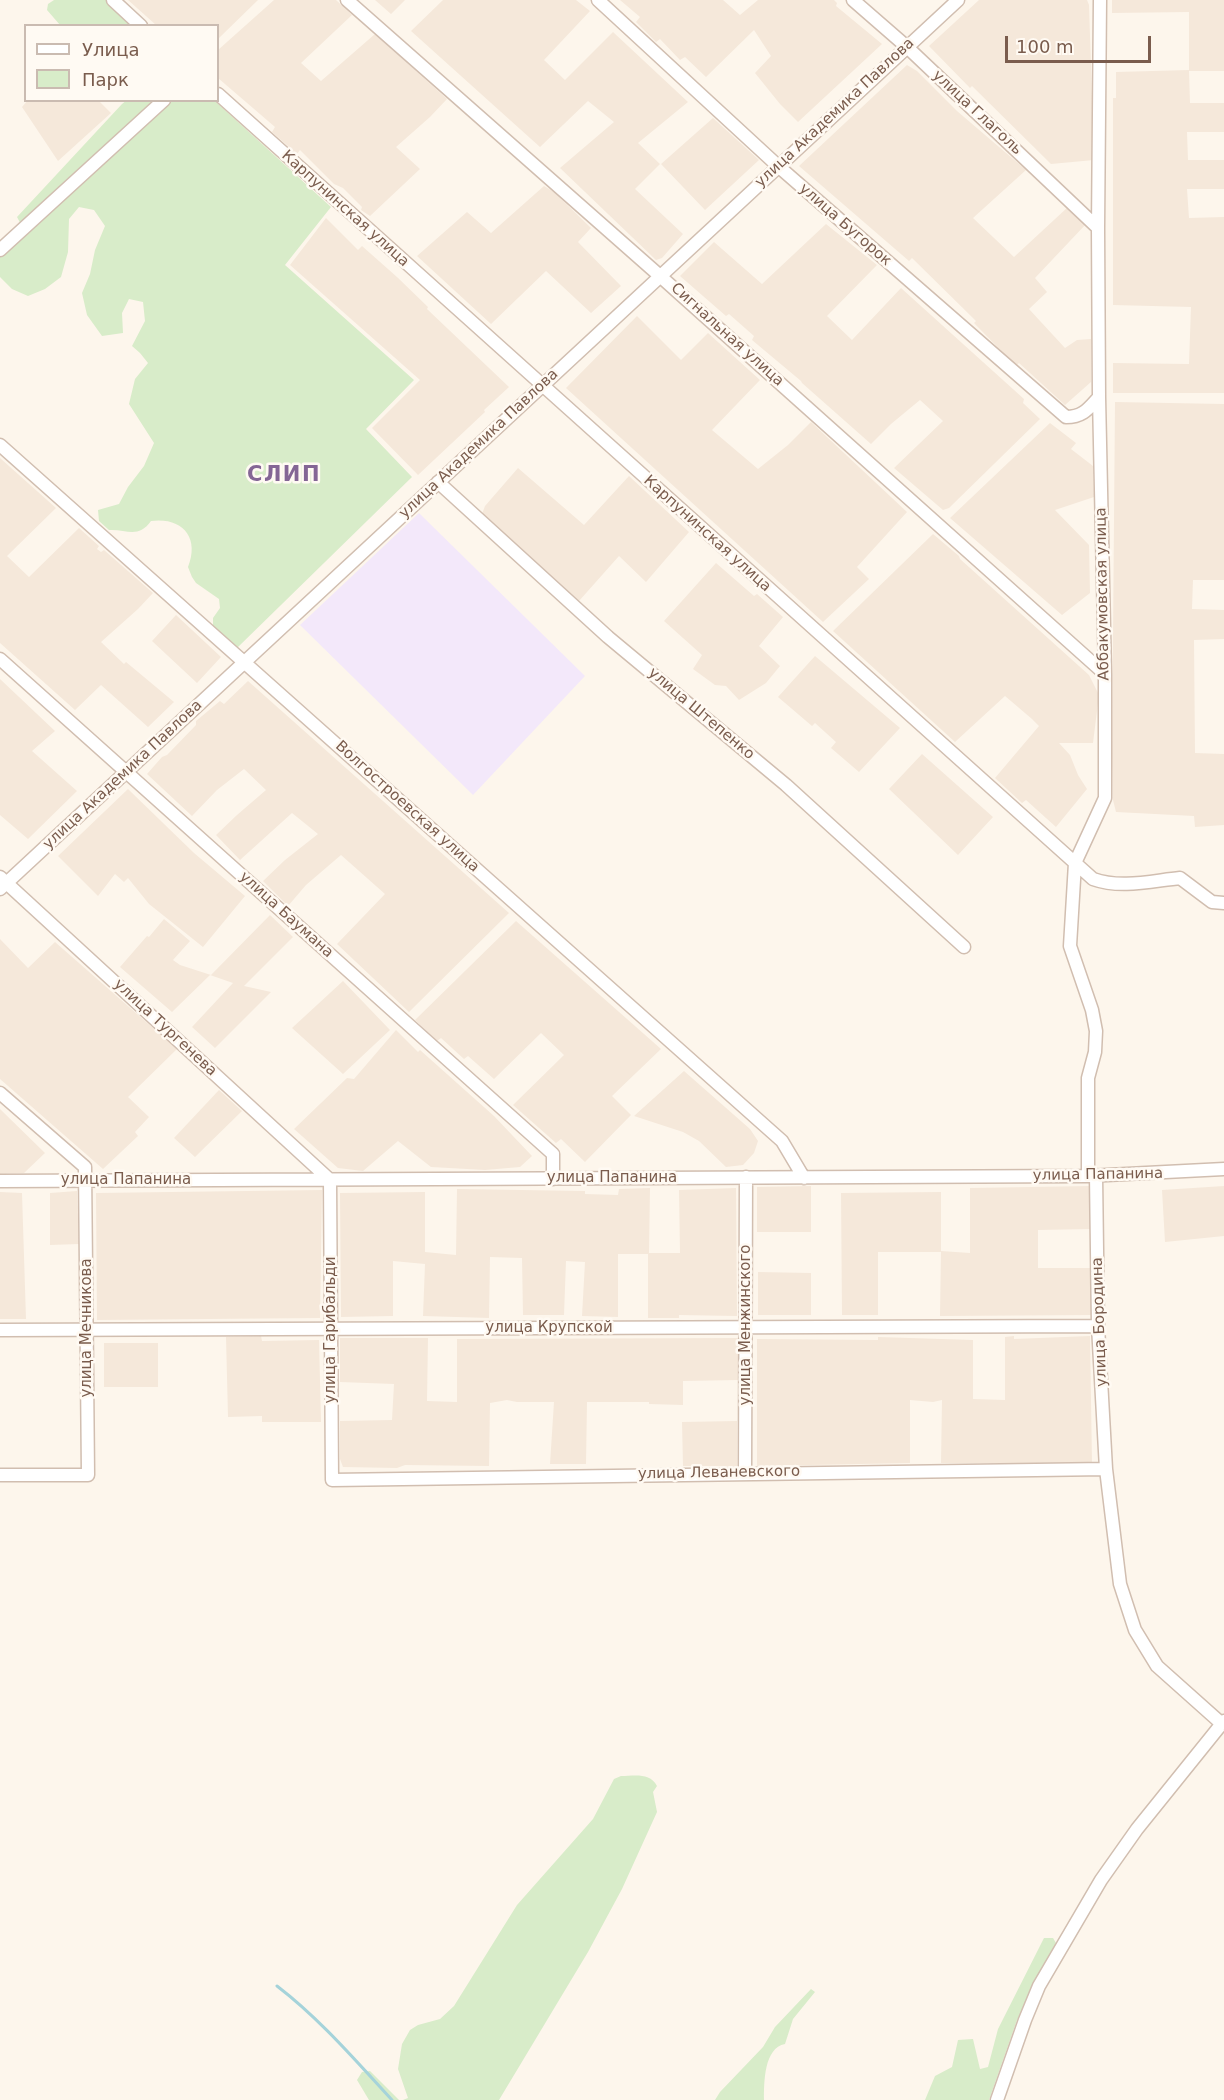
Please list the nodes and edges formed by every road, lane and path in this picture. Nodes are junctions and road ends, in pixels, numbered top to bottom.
1 (113, 0) edge
2 (347, 0) edge
3 (598, 0) edge
4 (853, 0) edge
5 (958, 0) edge
6 (1100, 0) edge
7 (139, 24) edge
8 (907, 47) junction
9 (219, 95) edge
10 (162, 102) edge
11 (778, 166) junction
12 (1098, 228) junction
13 (0, 250) edge
14 (660, 276) junction
15 (541, 386) junction
16 (1100, 397) junction
17 (0, 445) edge
18 (438, 482) junction
19 (0, 660) edge
20 (245, 662) junction
21 (1105, 674) junction
22 (126, 771) junction
23 (1075, 863) junction
24 (2, 883) edge
25 (1224, 903) edge
26 (964, 947) dead end
27 (0, 1093) edge
28 (1224, 1169) edge
29 (1092, 1176) junction
30 (746, 1178) junction
31 (804, 1178) junction
32 (553, 1179) junction
33 (86, 1180) junction
34 (330, 1180) junction
35 (0, 1181) edge
36 (1098, 1326) junction
37 (747, 1327) junction
38 (332, 1328) junction
39 (87, 1329) junction
40 (0, 1330) edge
41 (1106, 1469) junction
42 (746, 1473) junction
43 (0, 1475) edge
44 (332, 1480) joint
45 (1223, 1723) edge
46 (997, 2100) edge

1 - 7 street
2 - 14 street, Сигнальная улица
3 - 11 street, улица Бугорок
4 - 8 street, улица Глаголь
5 - 8 street, улица Академика Павлова
6 - 12 street, Аббакумовская улица
8 - 11 street, улица Академика Павлова
8 - 12 street, улица Глаголь
9 - 15 street, Карпунинская улица
10 - 13 street
11 - 14 street, улица Академика Павлова
11 - 16 street, улица Бугорок
12 - 16 street, Аббакумовская улица
14 - 15 street, улица Академика Павлова
14 - 21 street, Сигнальная улица
15 - 18 street, улица Академика Павлова
15 - 23 street, Карпунинская улица
16 - 21 street, Аббакумовская улица
17 - 20 street, Волгостроевская улица
18 - 20 street, улица Академика Павлова
18 - 26 street, улица Штепенко
19 - 22 street, улица Баумана
20 - 22 street, улица Академика Павлова
20 - 31 street, Волгостроевская улица
21 - 23 street, Аббакумовская улица
22 - 24 street, улица Академика Павлова
22 - 32 street, улица Баумана
23 - 25 street, Карпунинская улица
23 - 29 street, Аббакумовская улица
24 - 34 street, улица Тургенева
27 - 33 street
28 - 29 street, улица Папанина
29 - 31 street, улица Папанина
29 - 36 street, улица Бородина
30 - 31 street, улица Папанина
30 - 32 street, улица Папанина
30 - 37 street, улица Менжинского
32 - 34 street, улица Папанина
33 - 34 street, улица Папанина
33 - 35 street, улица Папанина
33 - 39 street, улица Мечникова
34 - 38 street, улица Гарибальди
36 - 37 street, улица Крупской
36 - 41 street, улица Бородина
37 - 38 street, улица Крупской
37 - 42 street, улица Менжинского
38 - 39 street, улица Крупской
38 - 44 street, улица Гарибальди
39 - 40 street, улица Крупской
39 - 43 street, улица Мечникова
41 - 42 street, улица Леваневского
41 - 45 street, улица Бородина
42 - 44 street, улица Леваневского
45 - 46 street

